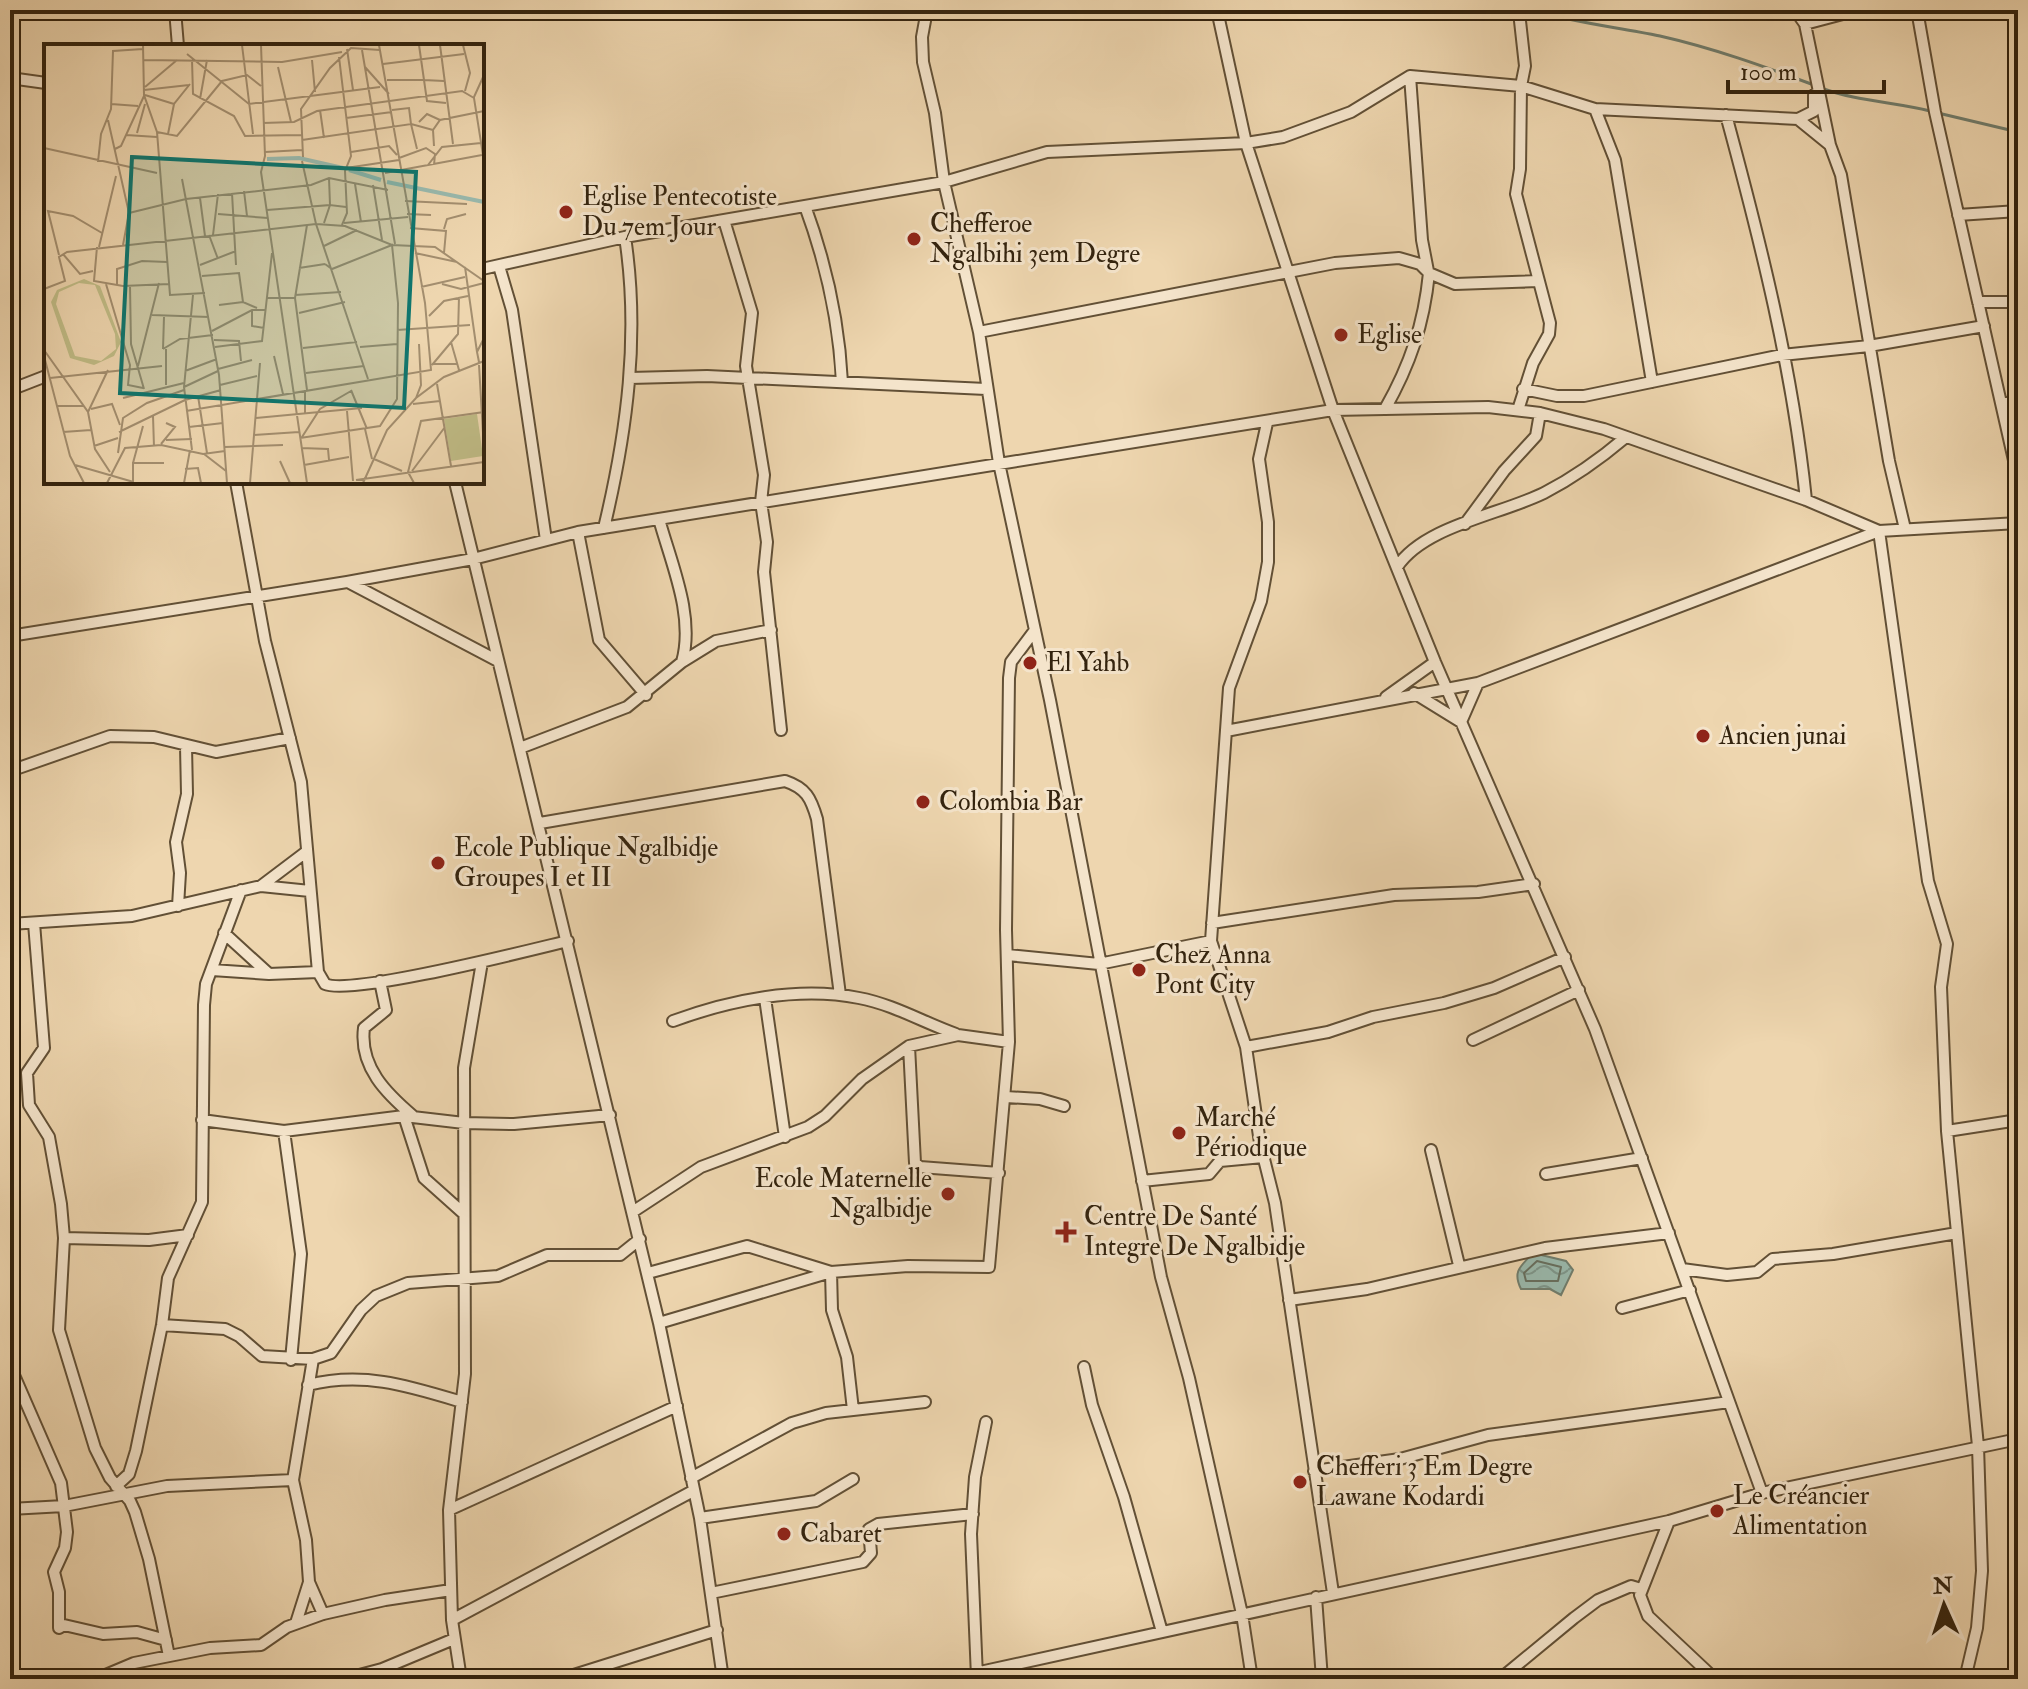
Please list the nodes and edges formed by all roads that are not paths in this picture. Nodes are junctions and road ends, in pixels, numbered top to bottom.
1 (175, 10) edge
2 (927, 10) edge
3 (1217, 10) edge
4 (1523, 10) edge
5 (1795, 10) edge
6 (1858, 10) edge
7 (1917, 10) edge
8 (1805, 24) junction
9 (178, 44) edge
10 (1410, 76) junction
11 (10, 78) edge
12 (44, 83) edge
13 (1521, 86) junction
14 (1819, 91) junction
15 (1595, 109) junction
16 (1726, 115) junction
17 (1798, 119) junction
18 (1246, 143) junction
19 (1830, 145) junction
20 (944, 182) junction
21 (805, 206) junction
22 (2018, 211) edge
23 (1958, 215) junction
24 (724, 220) junction
25 (625, 237) junction
26 (499, 266) junction
27 (484, 269) edge
28 (1291, 273) junction
29 (1429, 273) junction
30 (1539, 281) junction
31 (1978, 302) junction
32 (2018, 302) edge
33 (1984, 326) junction
34 (979, 332) junction
35 (1869, 346) junction
36 (1782, 355) junction
37 (44, 377) edge
38 (630, 378) junction
39 (748, 378) junction
40 (842, 382) junction
41 (1652, 382) junction
42 (986, 389) junction
43 (1523, 389) junction
44 (10, 390) edge
45 (2001, 403) junction
46 (2018, 403) edge
47 (1385, 409) junction
48 (1333, 410) junction
49 (1518, 410) junction
50 (1540, 413) junction
51 (1267, 423) junction
52 (1626, 437) junction
53 (999, 463) junction
54 (2018, 478) edge
55 (236, 484) edge
56 (455, 484) edge
57 (1806, 500) junction
58 (761, 502) junction
59 (659, 519) junction
60 (2018, 523) edge
61 (1464, 525) junction
62 (604, 528) junction
63 (1905, 529) junction
64 (1879, 531) junction
65 (578, 532) junction
66 (546, 540) junction
67 (473, 559) junction
68 (1397, 567) junction
69 (347, 582) junction
70 (256, 594) junction
71 (771, 630) junction
72 (1035, 630) junction
73 (10, 636) edge
74 (688, 641) junction
75 (698, 654) junction
76 (498, 661) junction
77 (682, 662) junction
78 (1435, 662) junction
79 (1478, 683) junction
80 (1447, 687) junction
81 (1414, 693) junction
82 (646, 695) junction
83 (1381, 700) junction
84 (1461, 722) junction
85 (781, 730) dead end
86 (1226, 731) junction
87 (290, 738) junction
88 (186, 746) junction
89 (520, 748) junction
90 (10, 771) edge
91 (540, 823) junction
92 (306, 852) junction
93 (1527, 868) junction
94 (1534, 884) junction
95 (1516, 885) junction
96 (261, 886) junction
97 (241, 890) junction
98 (310, 891) junction
99 (178, 906) junction
100 (34, 923) junction
101 (1212, 923) junction
102 (10, 924) edge
103 (224, 933) junction
104 (568, 941) junction
105 (1211, 941) junction
106 (1007, 955) junction
107 (1565, 957) junction
108 (482, 962) junction
109 (1099, 964) junction
110 (212, 970) junction
111 (318, 972) junction
112 (269, 974) junction
113 (380, 981) junction
114 (1579, 990) junction
115 (840, 995) junction
116 (765, 998) junction
117 (673, 1021) dead end
118 (958, 1035) junction
119 (1473, 1040) dead end
120 (1009, 1042) junction
121 (909, 1046) junction
122 (1246, 1047) junction
123 (1006, 1097) junction
124 (1064, 1106) dead end
125 (610, 1115) junction
126 (408, 1116) junction
127 (202, 1120) junction
128 (2018, 1120) edge
129 (464, 1123) junction
130 (284, 1131) junction
131 (1947, 1131) junction
132 (785, 1137) junction
133 (1431, 1150) dead end
134 (1263, 1157) junction
135 (1642, 1158) junction
136 (999, 1173) junction
137 (1546, 1174) dead end
138 (1142, 1181) junction
139 (634, 1211) junction
140 (462, 1212) junction
141 (1669, 1233) junction
142 (1957, 1233) junction
143 (188, 1235) junction
144 (64, 1238) junction
145 (640, 1239) junction
146 (1459, 1265) junction
147 (1682, 1269) junction
148 (831, 1272) junction
149 (648, 1273) junction
150 (463, 1277) junction
151 (1690, 1290) junction
152 (1289, 1300) junction
153 (1622, 1308) dead end
154 (659, 1323) junction
155 (162, 1325) junction
156 (313, 1359) junction
157 (291, 1360) junction
158 (10, 1366) edge
159 (1084, 1367) dead end
160 (308, 1385) junction
161 (462, 1402) junction
162 (925, 1402) dead end
163 (1729, 1402) junction
164 (677, 1406) junction
165 (853, 1410) junction
166 (986, 1422) dead end
167 (2018, 1439) edge
168 (1978, 1446) junction
169 (1314, 1471) junction
170 (691, 1478) junction
171 (853, 1479) dead end
172 (293, 1480) junction
173 (120, 1490) junction
174 (693, 1491) junction
175 (1762, 1493) junction
176 (64, 1506) junction
177 (10, 1509) edge
178 (449, 1510) junction
179 (973, 1514) junction
180 (700, 1518) junction
181 (1669, 1521) junction
182 (309, 1582) junction
183 (1641, 1589) junction
184 (451, 1590) junction
185 (711, 1593) junction
186 (1333, 1593) junction
187 (1316, 1597) junction
188 (323, 1614) junction
189 (1242, 1614) junction
190 (452, 1620) junction
191 (296, 1623) junction
192 (717, 1630) junction
193 (1162, 1632) junction
194 (454, 1639) junction
195 (166, 1640) junction
196 (169, 1656) junction
197 (977, 1676) edge
198 (357, 1678) edge
199 (96, 1679) edge
200 (344, 1679) edge
201 (461, 1679) edge
202 (561, 1679) edge
203 (723, 1679) edge
204 (948, 1679) edge
205 (1252, 1679) edge
206 (1322, 1679) edge
207 (1500, 1679) edge
208 (1715, 1679) edge
209 (1965, 1679) edge

1 - 9 street
2 - 20 street
3 - 18 street
4 - 13 street
5 - 8 street
6 - 8 street
7 - 23 street
8 - 14 street
10 - 13 street
10 - 18 street
10 - 29 street
11 - 12 street
13 - 15 street
13 - 30 street
14 - 17 street
14 - 19 street
15 - 16 street
15 - 41 street
16 - 17 street
16 - 36 street
17 - 19 street
18 - 20 street
18 - 28 street
19 - 35 street
20 - 21 street
20 - 34 street
21 - 24 street
21 - 40 street
22 - 23 street
23 - 31 street
24 - 25 street
24 - 39 street
25 - 26 street
25 - 38 street
26 - 27 street
26 - 66 street
28 - 29 street
28 - 34 street
28 - 48 street
29 - 30 street
29 - 47 street
30 - 43 street
31 - 32 street
31 - 33 street
33 - 35 street
33 - 45 street
34 - 42 street
35 - 36 street
35 - 63 street
36 - 41 street
36 - 57 street
37 - 44 street
38 - 39 street
38 - 62 street
39 - 40 street
39 - 58 street
40 - 42 street
41 - 43 street
42 - 53 street
43 - 49 street
45 - 46 street
45 - 54 street
47 - 48 street
47 - 49 street
48 - 51 street
48 - 68 street
49 - 50 street
50 - 52 street
50 - 61 street
51 - 53 street
51 - 86 street
52 - 57 street
52 - 61 street
53 - 58 street
53 - 72 street
55 - 70 street
56 - 67 street
57 - 64 street
58 - 59 street
58 - 71 street
59 - 62 street
59 - 74 street
60 - 63 street
61 - 68 street
62 - 65 street
63 - 64 street
64 - 79 street
64 - 131 street
65 - 66 street
65 - 82 street
66 - 67 street
67 - 69 street
67 - 76 street
68 - 78 street
69 - 70 street
69 - 76 street
70 - 73 street
70 - 87 street
71 - 75 street
71 - 85 street
72 - 106 street
72 - 109 street
74 - 75 street
74 - 77 street
75 - 77 street
76 - 89 street
77 - 82 street
78 - 80 street
78 - 83 street
79 - 80 street
79 - 84 street
80 - 81 street
80 - 84 street
81 - 83 street
81 - 84 street
82 - 89 street
83 - 86 street
84 - 93 street
86 - 101 street
87 - 88 street
87 - 92 street
88 - 90 street
88 - 99 street
89 - 91 street
91 - 104 street
91 - 115 street
92 - 96 street
92 - 98 street
93 - 94 street
93 - 95 street
94 - 95 street
94 - 107 street
95 - 101 street
96 - 97 street
96 - 98 street
97 - 99 street
97 - 103 street
98 - 111 street
99 - 100 street
100 - 102 street
100 - 144 street
101 - 105 street
103 - 110 street
103 - 112 street
104 - 108 street
104 - 125 street
105 - 109 street
105 - 122 street
106 - 109 street
106 - 120 street
107 - 114 street
107 - 122 street
108 - 113 street
108 - 129 street
109 - 138 street
110 - 112 street
110 - 127 street
111 - 112 street
111 - 113 street
113 - 126 street
114 - 119 street
114 - 135 street
115 - 116 street
115 - 118 street
116 - 117 street
116 - 132 street
118 - 120 street
118 - 121 street
120 - 123 street
121 - 132 street
121 - 136 street
122 - 134 street
123 - 124 street
123 - 136 street
125 - 129 street
125 - 139 street
126 - 129 street
126 - 130 street
126 - 140 street
127 - 130 street
127 - 143 street
128 - 131 street
129 - 140 street
130 - 157 street
131 - 142 street
132 - 139 street
133 - 146 street
134 - 138 street
134 - 152 street
135 - 137 street
135 - 141 street
136 - 148 street
138 - 189 street
139 - 145 street
140 - 150 street
141 - 146 street
141 - 147 street
142 - 147 street
142 - 168 street
143 - 144 street
143 - 155 street
144 - 173 street
145 - 149 street
145 - 150 street
146 - 152 street
147 - 151 street
148 - 149 street
148 - 154 street
148 - 165 street
149 - 154 street
150 - 156 street
150 - 161 street
151 - 153 street
151 - 163 street
152 - 169 street
154 - 164 street
155 - 157 street
155 - 173 street
156 - 157 street
156 - 160 street
158 - 176 street
159 - 193 street
160 - 161 street
160 - 172 street
161 - 178 street
162 - 165 street
163 - 169 street
163 - 175 street
164 - 170 street
164 - 178 street
165 - 170 street
166 - 179 street
167 - 168 street
168 - 175 street
168 - 209 street
169 - 186 street
170 - 174 street
171 - 180 street
172 - 173 street
172 - 182 street
173 - 176 street
173 - 195 street
174 - 180 street
174 - 190 street
175 - 181 street
176 - 177 street
176 - 195 street
178 - 184 street
179 - 185 street
179 - 197 street
180 - 185 street
181 - 183 street
181 - 186 street
182 - 188 street
182 - 191 street
183 - 207 street
183 - 208 street
184 - 188 street
184 - 190 street
185 - 192 street
186 - 187 street
187 - 189 street
187 - 206 street
188 - 191 street
189 - 193 street
189 - 205 street
190 - 194 street
191 - 196 street
192 - 202 street
192 - 203 street
193 - 197 street
194 - 198 street
194 - 201 street
195 - 196 street
196 - 199 street
197 - 204 street
198 - 200 street

